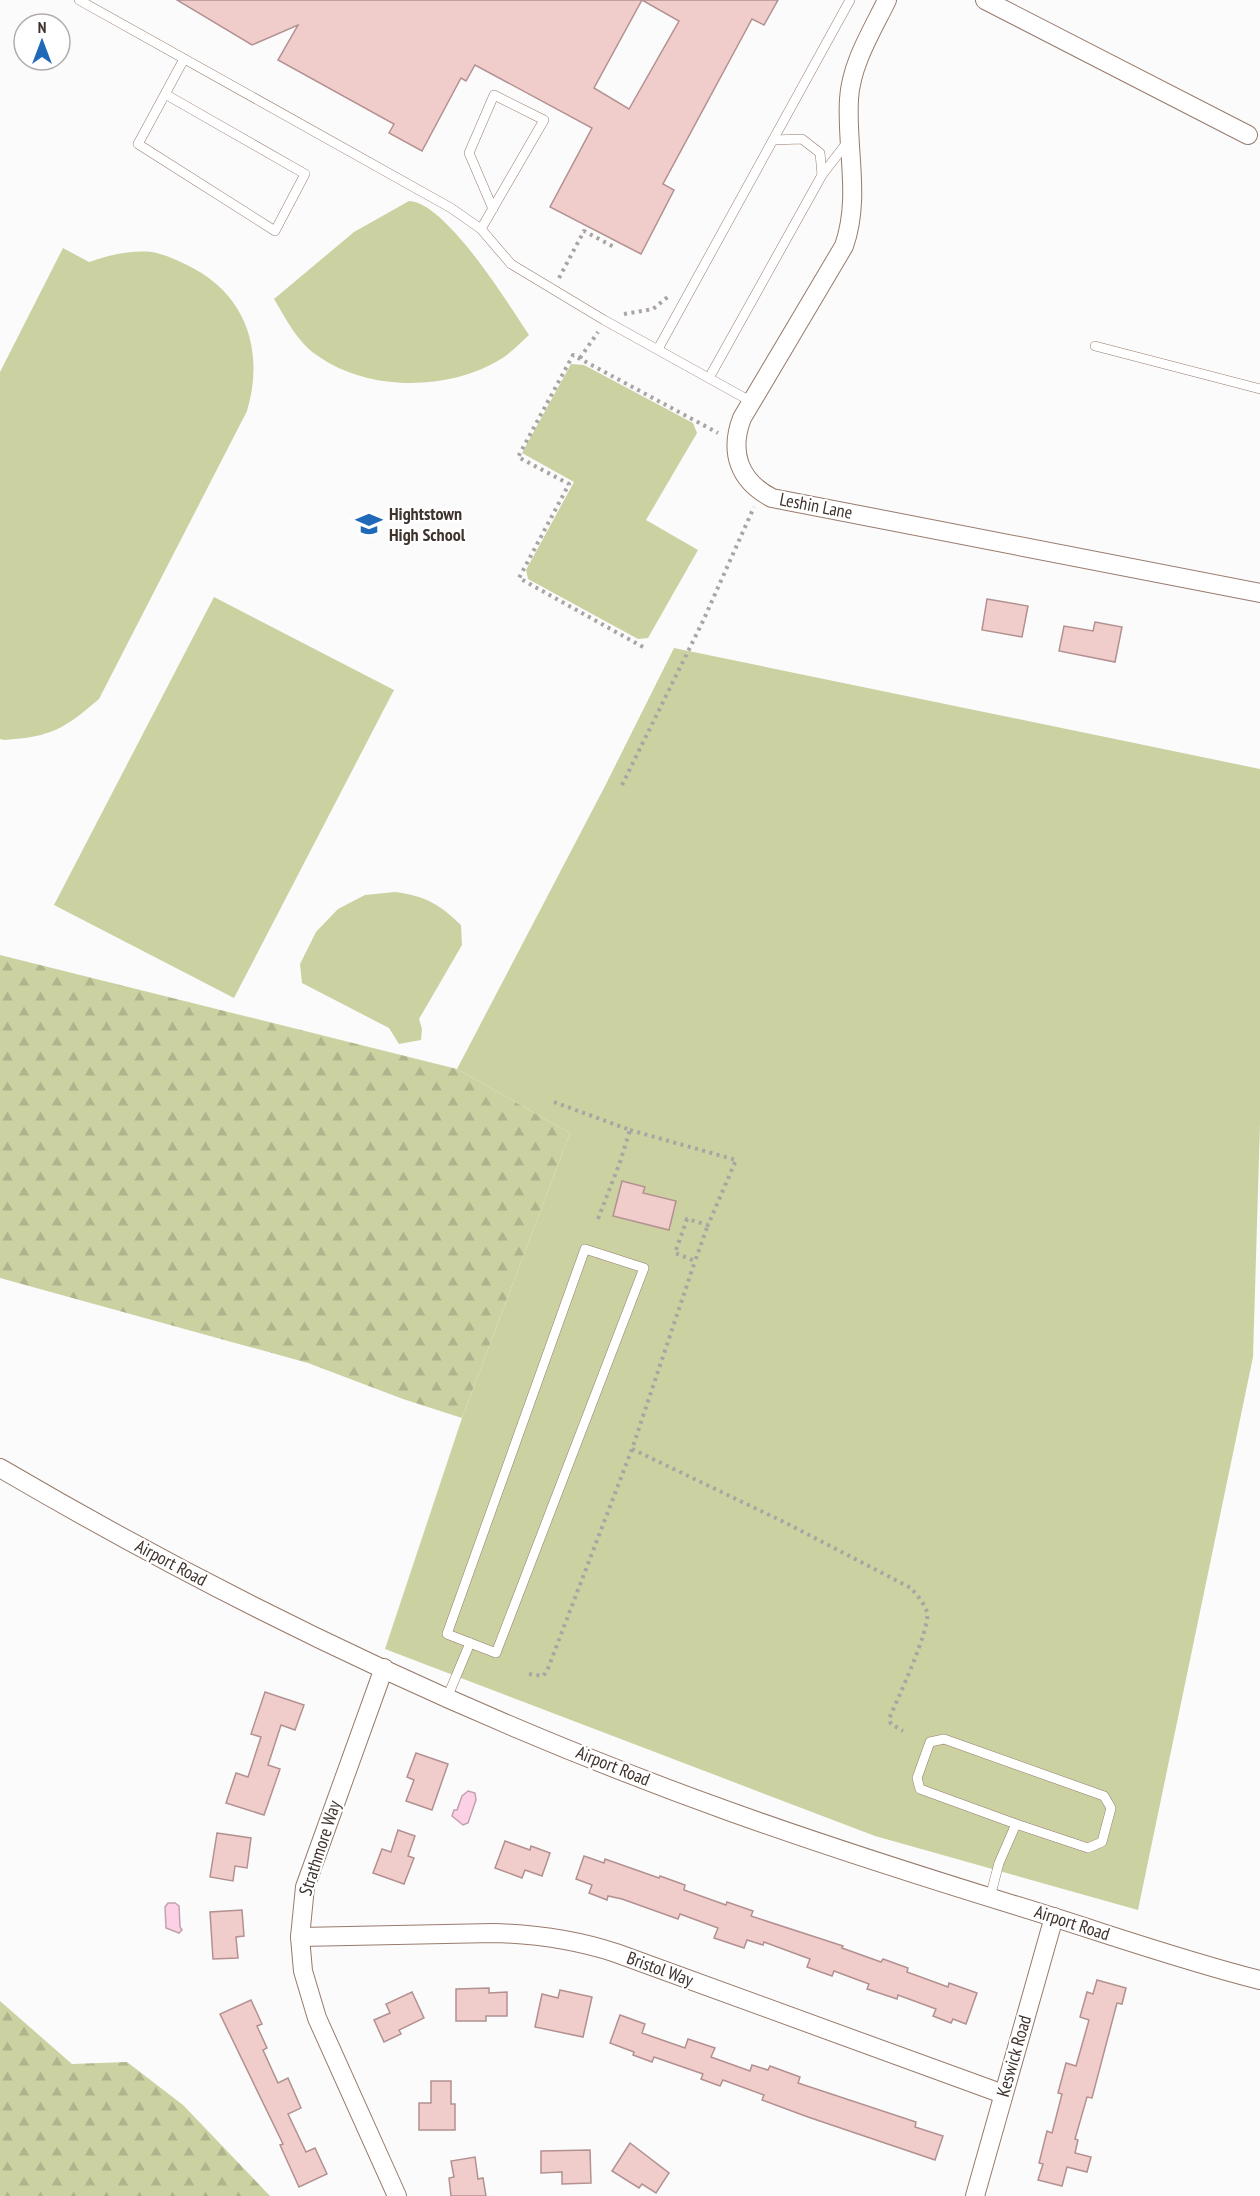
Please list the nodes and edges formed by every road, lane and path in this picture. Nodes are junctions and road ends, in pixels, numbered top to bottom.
1 (79, 0) edge
2 (850, 0) edge
3 (887, 0) edge
4 (985, 0) edge
5 (184, 59) junction
6 (165, 94) junction
7 (1248, 135) dead end
8 (849, 139) junction
9 (773, 140) junction
10 (822, 175) junction
11 (493, 208) junction
12 (482, 229) junction
13 (616, 248) dead end
14 (569, 284) dead end
15 (674, 287) dead end
16 (617, 311) dead end
17 (598, 332) dead end
18 (1095, 346) dead end
19 (658, 349) junction
20 (580, 358) junction
21 (709, 378) junction
22 (1260, 389) edge
23 (752, 402) junction
24 (718, 433) dead end
25 (755, 506) dead end
26 (1260, 593) edge
27 (643, 647) dead end
28 (622, 785) dead end
29 (554, 1102) dead end
30 (630, 1130) junction
31 (598, 1219) dead end
32 (708, 1225) junction
33 (695, 1262) junction
34 (632, 1449) junction
35 (0, 1468) edge
36 (470, 1643) junction
37 (384, 1668) junction
38 (529, 1674) dead end
39 (447, 1698) junction
40 (903, 1731) dead end
41 (1016, 1824) junction
42 (990, 1897) junction
43 (1054, 1917) junction
44 (300, 1937) junction
45 (1260, 1980) edge
46 (1003, 2094) junction
47 (397, 2196) edge
48 (975, 2196) edge

1 - 5 lane
2 - 9 lane
3 - 8 street, Leshin Lane
4 - 7 street
5 - 6 lane
5 - 12 lane
6 - 6 lane
8 - 10 lane
8 - 23 street, Leshin Lane
9 - 10 lane
9 - 19 lane
10 - 21 lane
11 - 11 lane
11 - 12 lane
12 - 19 lane
13 - 14 path
15 - 16 path
17 - 20 path
18 - 22 lane
19 - 21 lane
20 - 24 path
20 - 27 path
21 - 23 lane
23 - 26 street, Leshin Lane
25 - 28 path
29 - 30 path
30 - 31 path
30 - 32 path
32 - 33 path
32 - 33 path
33 - 34 path
34 - 38 path
34 - 40 path
35 - 37 street, Airport Road
36 - 36 lane
36 - 39 lane
37 - 39 street, Airport Road
37 - 44 street, Strathmore Way
39 - 42 street, Airport Road
41 - 41 lane
41 - 42 lane
42 - 43 street, Airport Road
43 - 45 street, Airport Road
43 - 46 street, Keswick Road
44 - 46 street, Bristol Way
44 - 47 street, Strathmore Way
46 - 48 street, Keswick Road

